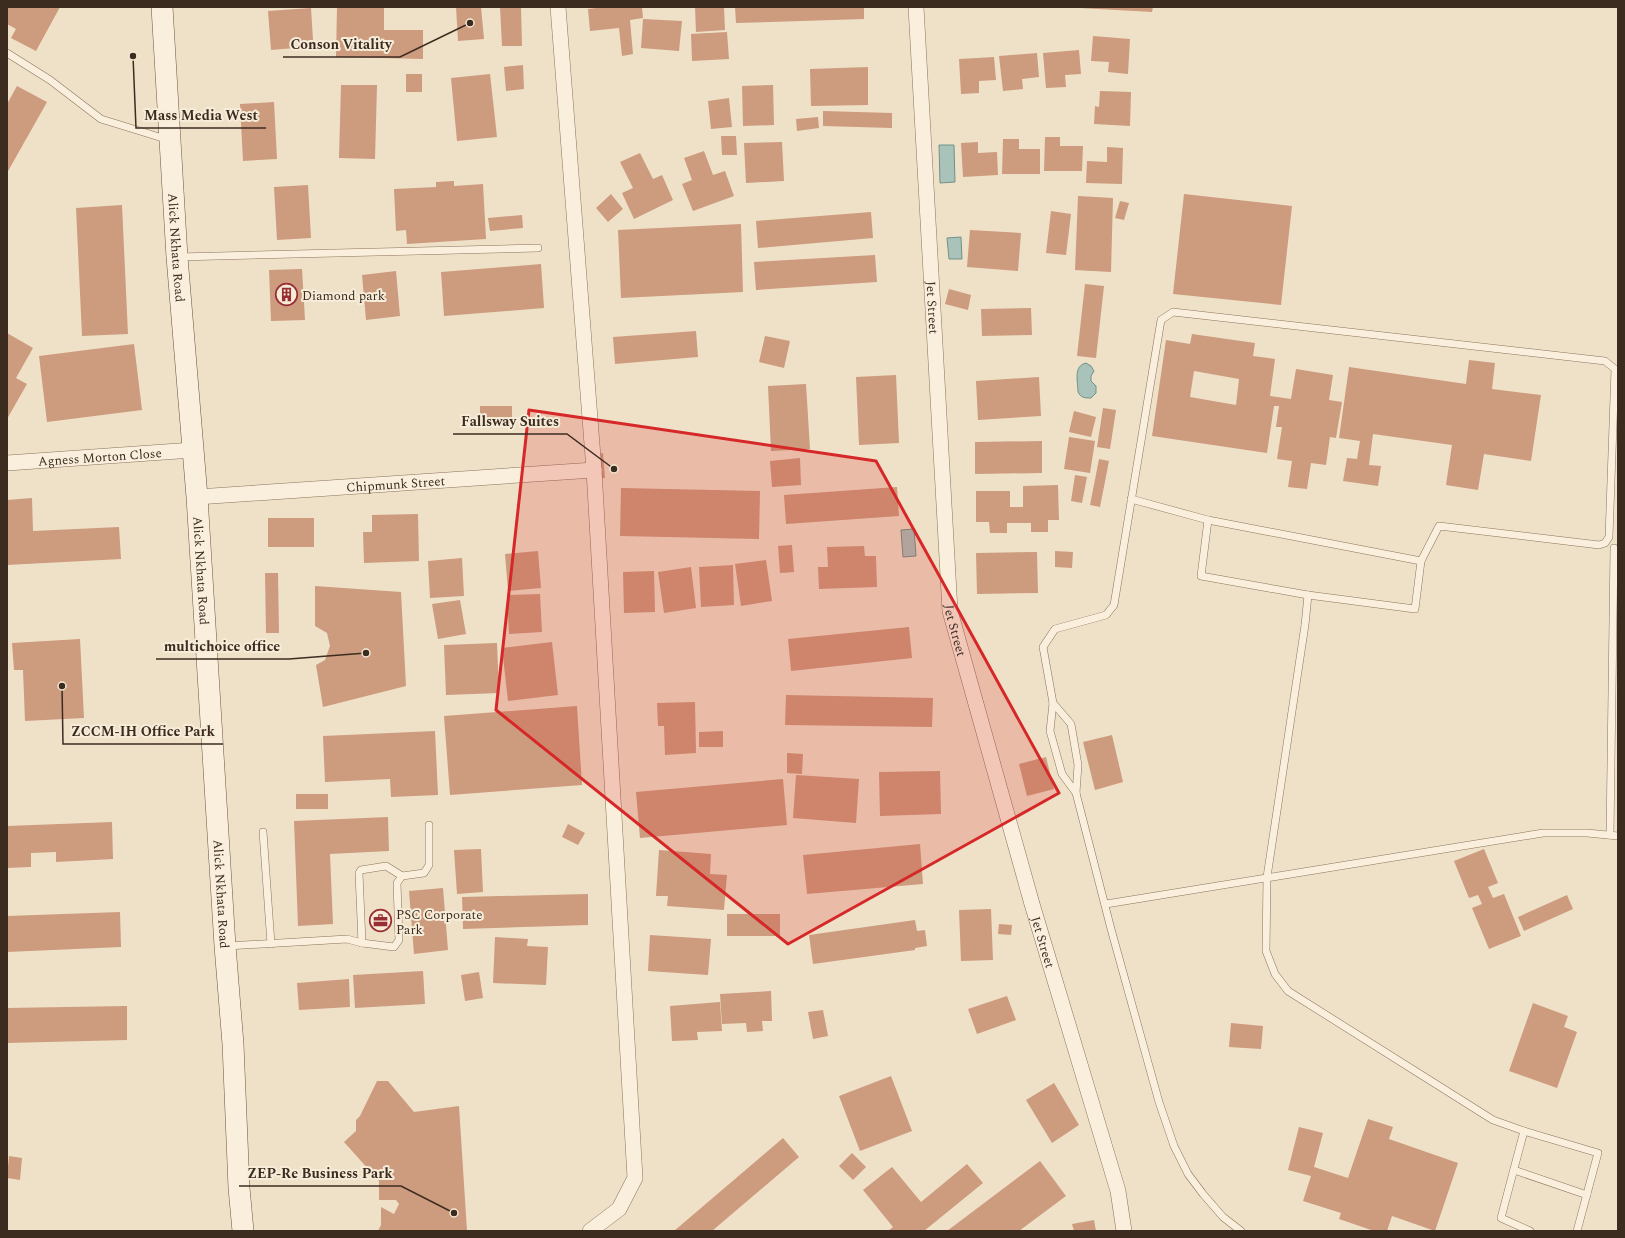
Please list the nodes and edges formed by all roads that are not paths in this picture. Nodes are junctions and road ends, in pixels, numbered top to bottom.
1 (162, 7) edge
2 (558, 7) edge
3 (916, 7) edge
4 (7, 53) edge
5 (170, 140) junction
6 (538, 248) dead end
7 (177, 257) junction
8 (193, 450) junction
9 (7, 463) edge
10 (594, 470) junction
11 (198, 497) junction
12 (1131, 499) junction
13 (1208, 520) junction
14 (1605, 543) junction
15 (1616, 549) edge
16 (1421, 561) junction
17 (1308, 595) junction
18 (1053, 703) junction
19 (1076, 793) junction
20 (430, 825) dead end
21 (263, 832) dead end
22 (1614, 836) edge
23 (402, 876) junction
24 (1267, 877) junction
25 (1106, 904) junction
26 (362, 943) junction
27 (271, 944) junction
28 (225, 946) junction
29 (1524, 1131) junction
30 (1514, 1170) junction
31 (1587, 1195) junction
32 (243, 1231) edge
33 (590, 1231) edge
34 (1124, 1231) edge
35 (1241, 1231) edge
36 (1530, 1231) edge
37 (1576, 1231) edge

1 - 5 main road, Alick Nkhata Road
2 - 10 street
3 - 34 street, Jet Street
4 - 5 lane
5 - 7 main road, Alick Nkhata Road
6 - 7 lane
7 - 8 main road, Alick Nkhata Road
8 - 9 street, Agness Morton Close
8 - 11 main road, Alick Nkhata Road
10 - 11 street, Chipmunk Street
10 - 33 street
11 - 28 main road, Alick Nkhata Road
12 - 13 lane
12 - 14 lane
12 - 18 lane
13 - 16 lane
13 - 17 lane
14 - 15 lane
14 - 16 lane
15 - 22 lane
16 - 17 lane
17 - 24 lane
18 - 19 lane
18 - 19 lane
19 - 25 lane
20 - 23 lane
21 - 27 lane
22 - 24 lane
23 - 26 lane
23 - 26 lane
24 - 25 lane
24 - 29 lane
25 - 35 lane
26 - 27 lane
27 - 28 lane
28 - 32 main road, Alick Nkhata Road
29 - 30 lane
29 - 31 lane
30 - 31 lane
30 - 36 lane
31 - 37 lane

